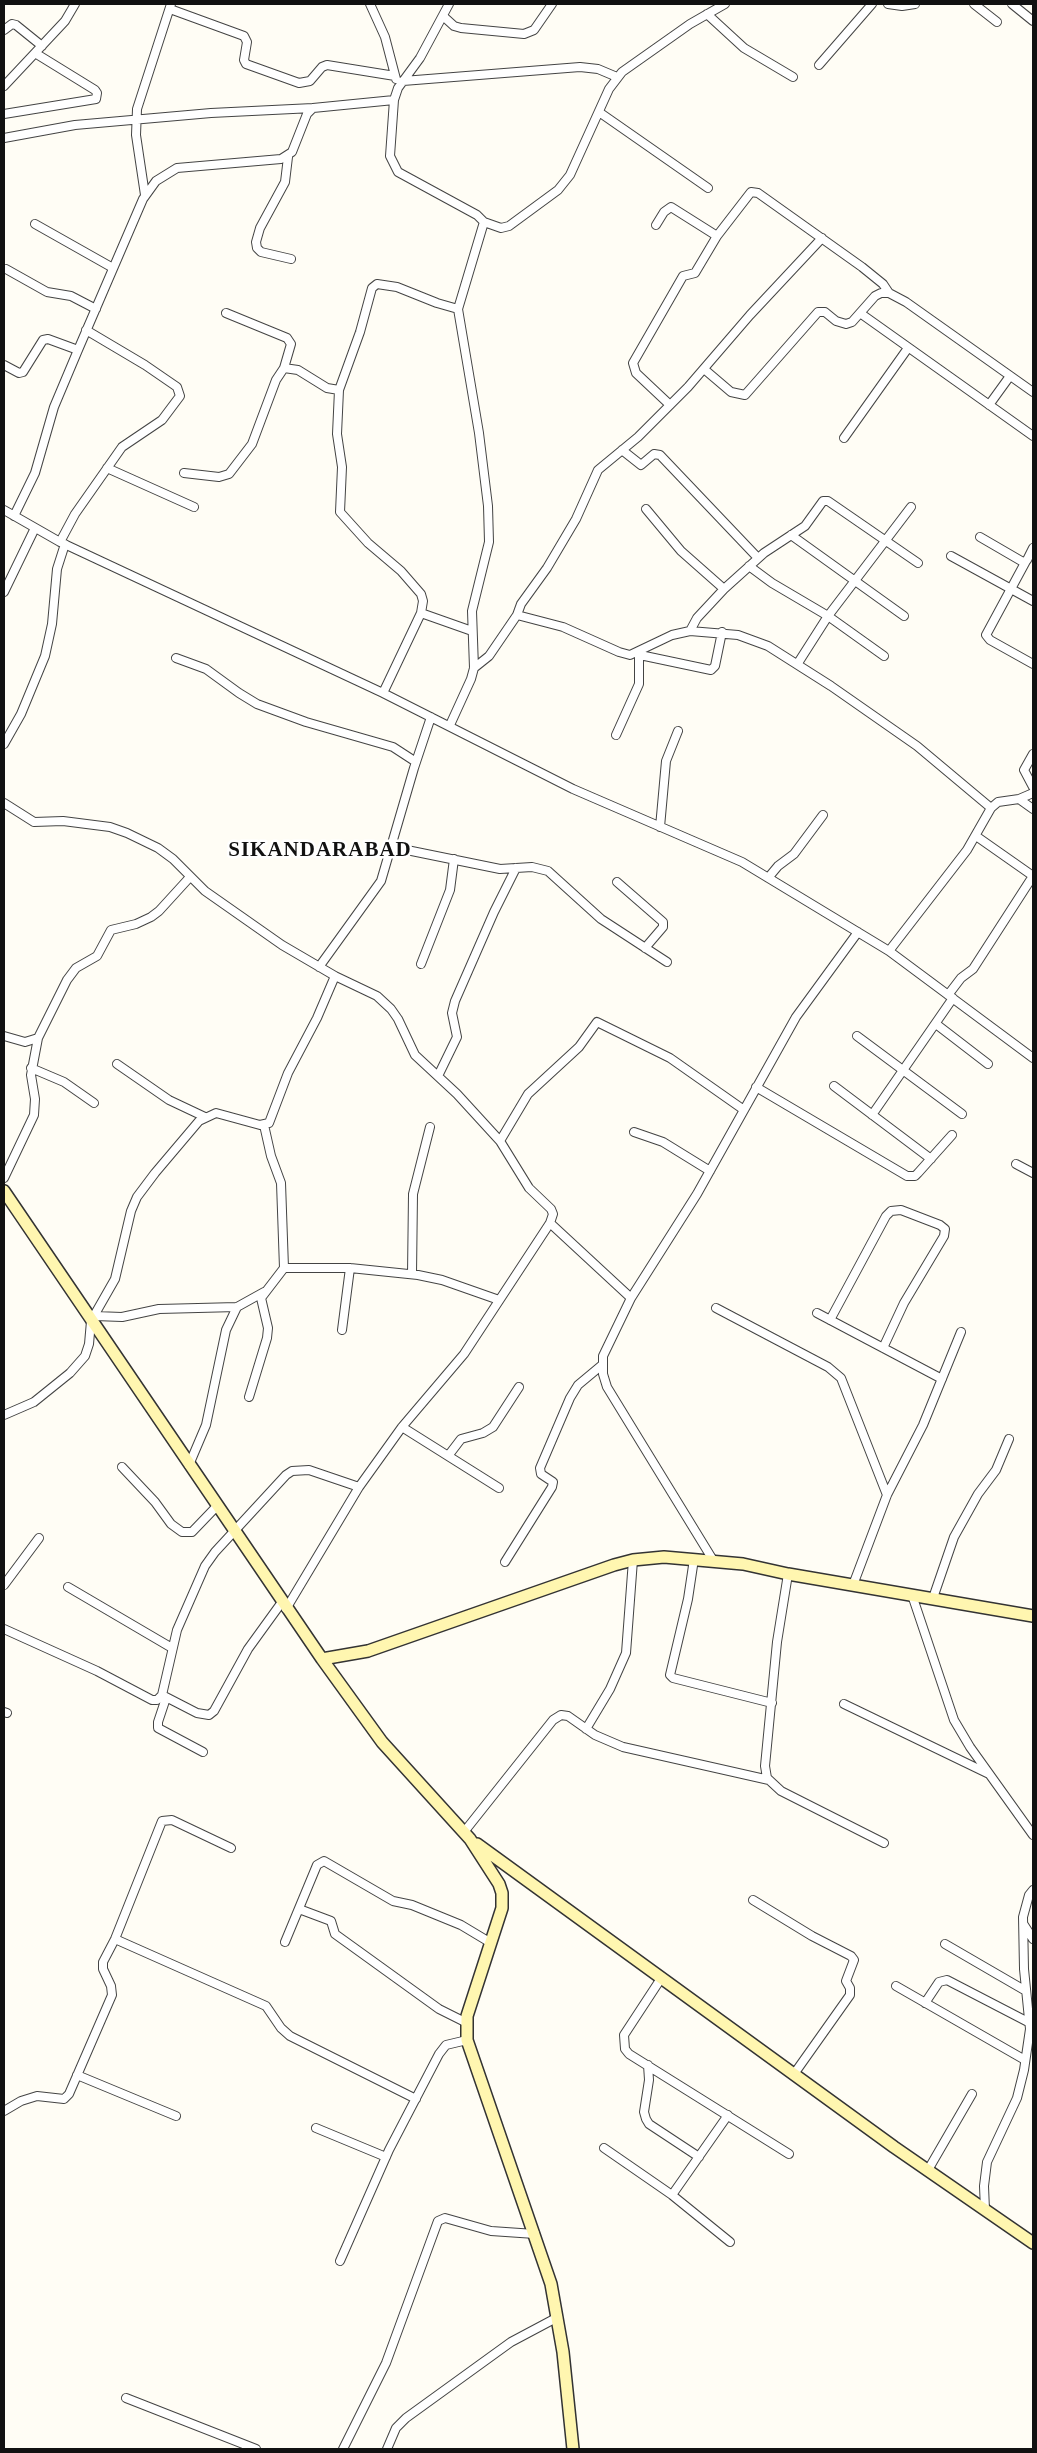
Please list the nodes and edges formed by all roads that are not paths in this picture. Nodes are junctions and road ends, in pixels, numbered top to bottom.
1 (75, 4) edge
2 (370, 4) edge
3 (450, 4) edge
4 (552, 4) edge
5 (725, 4) edge
6 (872, 4) edge
7 (888, 4) edge
8 (915, 4) edge
9 (974, 4) edge
10 (1012, 4) edge
11 (171, 6) edge
12 (707, 14) junction
13 (443, 16) junction
14 (1033, 21) edge
15 (997, 22) dead end
16 (4, 30) edge
17 (42, 46) junction
18 (35, 53) junction
19 (818, 65) dead end
20 (394, 76) junction
21 (792, 77) dead end
22 (614, 81) junction
23 (4, 86) edge
24 (398, 90) junction
25 (313, 108) junction
26 (599, 112) junction
27 (4, 114) edge
28 (136, 120) junction
29 (4, 138) edge
30 (288, 157) junction
31 (708, 188) dead end
32 (145, 196) junction
33 (484, 222) junction
34 (35, 224) dead end
35 (656, 224) dead end
36 (717, 236) junction
37 (822, 238) junction
38 (291, 259) dead end
39 (113, 268) junction
40 (6, 269) dead end
41 (889, 294) junction
42 (96, 309) junction
43 (458, 309) junction
44 (226, 313) dead end
45 (860, 313) junction
46 (86, 330) junction
47 (908, 348) junction
48 (78, 350) junction
49 (4, 365) edge
50 (284, 368) junction
51 (704, 369) junction
52 (1010, 376) junction
53 (339, 390) junction
54 (1033, 392) edge
55 (670, 405) junction
56 (988, 405) junction
57 (1033, 436) edge
58 (844, 438) dead end
59 (622, 450) junction
60 (107, 468) junction
61 (184, 472) dead end
62 (194, 507) dead end
63 (912, 507) dead end
64 (646, 509) dead end
65 (4, 510) edge
66 (14, 516) junction
67 (36, 528) junction
68 (791, 535) junction
69 (980, 537) dead end
70 (886, 541) junction
71 (63, 543) junction
72 (1033, 548) edge
73 (951, 556) dead end
74 (758, 558) junction
75 (1026, 561) junction
76 (918, 563) dead end
77 (749, 566) junction
78 (856, 580) junction
79 (1011, 588) junction
80 (724, 589) junction
81 (4, 592) edge
82 (1033, 601) edge
83 (421, 613) junction
84 (517, 615) junction
85 (828, 616) junction
86 (904, 616) dead end
87 (690, 630) junction
88 (472, 631) junction
89 (722, 632) junction
90 (639, 653) junction
91 (884, 656) dead end
92 (176, 658) dead end
93 (798, 663) junction
94 (1033, 664) edge
95 (474, 668) junction
96 (383, 693) junction
97 (432, 717) junction
98 (450, 725) junction
99 (678, 731) dead end
100 (616, 735) dead end
101 (4, 744) edge
102 (1033, 754) edge
103 (416, 762) junction
104 (1033, 787) edge
105 (1033, 793) edge
106 (1019, 799) junction
107 (4, 803) edge
108 (991, 808) junction
109 (1033, 809) edge
110 (823, 815) dead end
111 (660, 827) junction
112 (976, 836) junction
113 (392, 847) junction
114 (454, 859) junction
115 (516, 868) junction
116 (190, 877) junction
117 (768, 878) junction
118 (617, 882) dead end
119 (858, 932) junction
120 (645, 948) junction
121 (889, 951) junction
122 (667, 962) dead end
123 (421, 964) dead end
124 (319, 967) junction
125 (335, 976) junction
126 (951, 997) junction
127 (936, 1024) junction
128 (4, 1036) edge
129 (858, 1036) dead end
130 (38, 1038) junction
131 (1033, 1058) edge
132 (117, 1064) dead end
133 (988, 1064) dead end
134 (31, 1068) junction
135 (903, 1071) junction
136 (438, 1076) junction
137 (834, 1086) dead end
138 (756, 1087) junction
139 (94, 1103) dead end
140 (744, 1110) junction
141 (962, 1114) dead end
142 (872, 1115) junction
143 (205, 1117) junction
144 (264, 1125) junction
145 (430, 1127) dead end
146 (634, 1132) dead end
147 (952, 1135) dead end
148 (500, 1142) junction
149 (931, 1159) junction
150 (1016, 1164) dead end
151 (710, 1171) junction
152 (1033, 1173) edge
153 (4, 1178) edge
154 (4, 1191) edge
155 (550, 1223) junction
156 (284, 1268) junction
157 (350, 1268) junction
158 (412, 1274) junction
159 (264, 1292) junction
160 (630, 1298) junction
161 (499, 1300) junction
162 (237, 1307) junction
163 (716, 1308) dead end
164 (818, 1313) dead end
165 (93, 1318) junction
166 (830, 1320) junction
167 (342, 1330) dead end
168 (961, 1332) dead end
169 (883, 1348) junction
170 (602, 1365) junction
171 (942, 1379) junction
172 (519, 1387) dead end
173 (249, 1397) dead end
174 (4, 1414) edge
175 (402, 1427) junction
176 (1009, 1439) dead end
177 (448, 1456) junction
178 (189, 1466) junction
179 (122, 1467) dead end
180 (359, 1486) junction
181 (499, 1488) dead end
182 (887, 1496) junction
183 (217, 1506) junction
184 (234, 1532) junction
185 (39, 1538) dead end
186 (694, 1559) junction
187 (633, 1560) junction
188 (713, 1560) junction
189 (505, 1562) dead end
190 (788, 1574) junction
191 (4, 1585) edge
192 (853, 1585) junction
193 (68, 1587) dead end
194 (912, 1595) junction
195 (933, 1598) junction
196 (284, 1606) junction
197 (1033, 1616) edge
198 (4, 1629) edge
199 (172, 1648) junction
200 (322, 1659) junction
201 (164, 1697) junction
202 (772, 1702) junction
203 (844, 1704) dead end
204 (586, 1729) junction
205 (204, 1752) dead end
206 (991, 1775) junction
207 (769, 1780) junction
208 (467, 1835) junction
209 (1033, 1835) edge
210 (884, 1843) dead end
211 (232, 1848) dead end
212 (1033, 1890) edge
213 (753, 1900) dead end
214 (299, 1909) junction
215 (1023, 1923) junction
216 (493, 1938) junction
217 (1033, 1939) edge
218 (115, 1940) junction
219 (285, 1942) dead end
220 (945, 1944) dead end
221 (662, 1977) junction
222 (896, 1986) dead end
223 (1026, 1991) junction
224 (925, 2003) junction
225 (467, 2023) junction
226 (1030, 2023) junction
227 (467, 2040) junction
228 (1025, 2060) junction
229 (648, 2065) junction
230 (794, 2074) junction
231 (77, 2075) junction
232 (972, 2094) dead end
233 (416, 2099) junction
234 (4, 2110) edge
235 (728, 2115) junction
236 (176, 2116) dead end
237 (316, 2128) dead end
238 (604, 2148) dead end
239 (789, 2154) dead end
240 (386, 2157) junction
241 (699, 2157) junction
242 (928, 2170) junction
243 (672, 2195) junction
244 (986, 2210) junction
245 (535, 2234) junction
246 (730, 2242) dead end
247 (1033, 2243) edge
248 (340, 2261) dead end
249 (558, 2317) junction
250 (126, 2398) dead end
251 (256, 2449) edge
252 (343, 2449) edge
253 (387, 2449) edge
254 (573, 2449) edge

1 - 17 street
2 - 20 street
3 - 13 street
4 - 13 street
5 - 12 street
6 - 19 street
7 - 8 street
9 - 15 street
10 - 14 street
11 - 20 street
11 - 28 street
12 - 21 street
12 - 22 street
13 - 24 street
16 - 17 street
17 - 18 street
18 - 23 street
18 - 27 street
20 - 24 street
22 - 24 street
22 - 26 street
24 - 25 street
24 - 33 street
25 - 28 street
25 - 30 street
26 - 31 street
26 - 33 street
28 - 29 street
28 - 32 street
30 - 32 street
30 - 38 street
32 - 39 street
33 - 43 street
34 - 39 street
35 - 36 street
36 - 37 street
36 - 55 street
37 - 41 street
37 - 51 street
39 - 42 street
40 - 42 street
41 - 45 street
41 - 52 street
42 - 46 street
43 - 53 street
43 - 88 street
44 - 50 street
45 - 47 street
45 - 51 street
46 - 48 street
46 - 60 street
47 - 56 street
47 - 58 street
48 - 49 street
48 - 66 street
50 - 53 street
50 - 61 street
51 - 55 street
52 - 54 street
52 - 56 street
53 - 83 street
55 - 59 street
56 - 57 street
59 - 74 street
59 - 84 street
60 - 62 street
60 - 71 street
63 - 70 street
64 - 80 street
65 - 66 street
66 - 67 street
67 - 71 street
67 - 81 street
68 - 70 street
68 - 74 street
68 - 78 street
69 - 75 street
70 - 76 street
70 - 78 street
71 - 96 street
71 - 101 street
72 - 75 street
73 - 79 street
74 - 77 street
75 - 79 street
77 - 80 street
77 - 85 street
78 - 85 street
78 - 86 street
79 - 82 street
79 - 94 street
80 - 87 street
83 - 88 street
83 - 96 street
84 - 90 street
84 - 95 street
85 - 91 street
85 - 93 street
87 - 89 street
87 - 90 street
88 - 95 street
89 - 90 street
89 - 93 street
90 - 100 street
92 - 103 street
93 - 108 street
95 - 98 street
96 - 97 street
97 - 98 street
97 - 103 street
98 - 111 street
99 - 111 street
102 - 104 street
103 - 113 street
105 - 106 street
106 - 108 street
106 - 109 street
107 - 116 street
108 - 112 street
110 - 117 street
111 - 117 street
112 - 121 street
112 - 126 street
113 - 114 street
113 - 124 street
114 - 115 street
114 - 123 street
115 - 120 street
115 - 136 street
116 - 124 street
116 - 130 street
117 - 119 street
118 - 120 street
119 - 121 street
119 - 138 street
120 - 122 street
121 - 126 street
124 - 125 street
125 - 136 street
125 - 144 street
126 - 127 street
126 - 131 street
127 - 133 street
127 - 135 street
128 - 130 street
129 - 135 street
130 - 134 street
132 - 143 street
134 - 139 street
134 - 153 street
135 - 141 street
135 - 142 street
136 - 148 street
137 - 142 street
138 - 140 street
138 - 149 street
140 - 148 street
140 - 151 street
142 - 149 street
143 - 144 street
143 - 165 street
144 - 156 street
145 - 158 street
146 - 151 street
147 - 149 street
148 - 155 street
150 - 152 street
151 - 160 street
154 - 165 main road
155 - 160 street
155 - 161 street
156 - 157 street
156 - 159 street
157 - 158 street
157 - 167 street
158 - 161 street
159 - 162 street
159 - 173 street
160 - 170 street
161 - 175 street
162 - 165 street
162 - 178 street
163 - 182 street
164 - 166 street
165 - 174 street
165 - 178 main road
166 - 169 street
166 - 169 street
168 - 171 street
169 - 171 street
170 - 188 street
170 - 189 street
171 - 182 street
172 - 177 street
175 - 177 street
175 - 180 street
176 - 195 street
177 - 181 street
178 - 183 main road
179 - 183 street
180 - 184 street
180 - 196 street
182 - 192 street
183 - 184 main road
184 - 196 main road
184 - 199 street
185 - 191 street
186 - 187 main road
186 - 188 main road
186 - 202 street
187 - 200 main road
187 - 204 street
188 - 190 main road
190 - 192 main road
190 - 202 street
192 - 194 main road
193 - 199 street
194 - 195 main road
194 - 206 street
195 - 197 main road
196 - 200 main road
196 - 201 street
198 - 201 street
199 - 201 street
200 - 208 main road
201 - 205 street
202 - 207 street
203 - 206 street
204 - 207 street
204 - 208 street
206 - 209 street
207 - 210 street
208 - 216 main road
208 - 221 main road
211 - 218 street
212 - 215 street
213 - 230 street
214 - 216 street
214 - 219 street
214 - 225 street
215 - 217 street
215 - 223 street
216 - 225 main road
218 - 231 street
218 - 233 street
220 - 223 street
221 - 229 street
221 - 230 main road
222 - 224 street
223 - 226 street
224 - 226 street
224 - 228 street
225 - 227 main road
226 - 228 street
227 - 233 street
227 - 245 main road
228 - 244 street
229 - 235 street
229 - 241 street
230 - 242 main road
231 - 234 street
231 - 236 street
232 - 242 street
233 - 240 street
235 - 239 street
235 - 241 street
237 - 240 street
238 - 243 street
240 - 248 street
241 - 243 street
242 - 244 main road
243 - 246 street
244 - 247 main road
245 - 249 main road
245 - 252 street
249 - 253 street
249 - 254 main road
250 - 251 street

